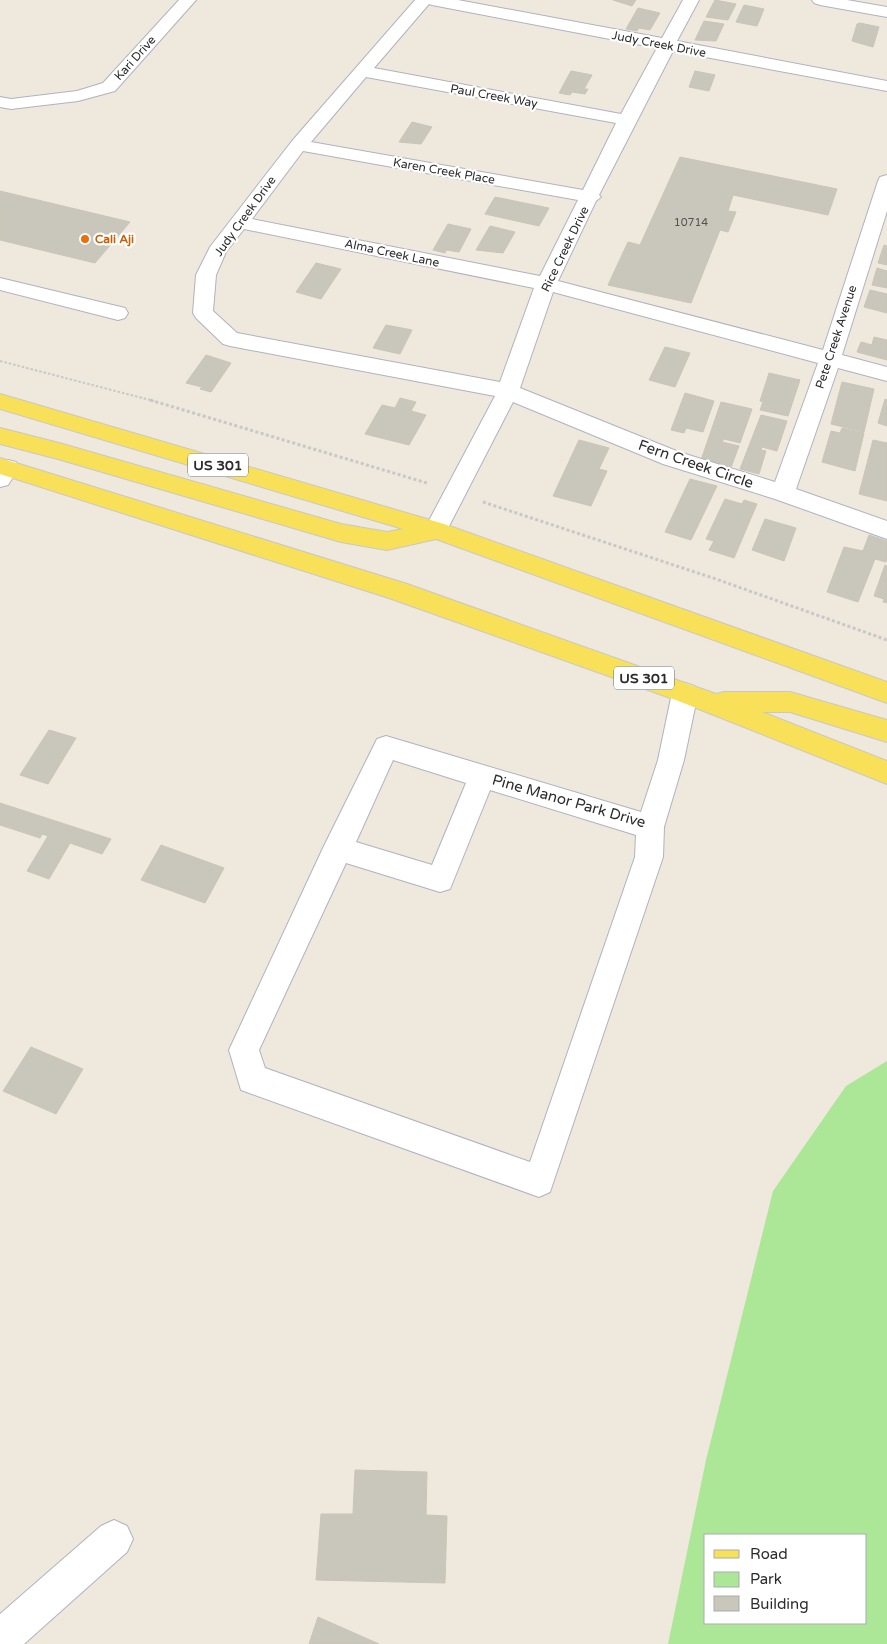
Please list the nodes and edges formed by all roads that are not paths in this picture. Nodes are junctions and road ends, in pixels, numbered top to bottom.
1 (188, 0) edge
2 (424, 0) edge
3 (432, 0) edge
4 (691, 0) edge
5 (820, 0) edge
6 (887, 12) edge
7 (669, 45) junction
8 (361, 71) junction
9 (887, 86) edge
10 (6, 103) edge
11 (627, 120) junction
12 (298, 145) junction
13 (887, 181) edge
14 (591, 197) junction
15 (239, 222) junction
16 (0, 284) edge
17 (546, 284) junction
18 (118, 313) dead end
19 (830, 360) junction
20 (887, 374) edge
21 (508, 391) junction
22 (0, 401) edge
23 (0, 436) edge
24 (3, 471) edge
25 (783, 493) junction
26 (436, 530) junction
27 (887, 530) edge
28 (685, 693) junction
29 (887, 693) edge
30 (710, 702) junction
31 (887, 731) edge
32 (887, 773) edge
33 (482, 777) junction
34 (650, 827) junction
35 (337, 848) junction
36 (114, 1539) dead end
37 (0, 1644) edge

1 - 10 street, Kari Drive
2 - 8 street, Judy Creek Drive
3 - 7 street, Judy Creek Drive
4 - 7 street, Rice Creek Drive
5 - 6 street
7 - 9 street, Judy Creek Drive
7 - 11 street, Rice Creek Drive
8 - 11 street, Paul Creek Way
8 - 12 street, Judy Creek Drive
11 - 14 street, Rice Creek Drive
12 - 14 street, Karen Creek Place
12 - 15 street, Judy Creek Drive
13 - 19 street, Pete Creek Avenue
14 - 17 street, Rice Creek Drive
15 - 17 street, Alma Creek Lane
15 - 21 street, Judy Creek Drive
16 - 18 street
17 - 19 street
17 - 21 street, Rice Creek Drive
19 - 20 street
19 - 25 street, Pete Creek Avenue
21 - 25 street, Fern Creek Circle
21 - 26 street, Rice Creek Drive
22 - 26 main road, US 301
23 - 26 main road
24 - 28 main road, US 301
25 - 27 street, Fern Creek Circle
26 - 29 main road, US 301
28 - 30 main road, US 301
28 - 34 street, Pine Manor Park Drive
30 - 31 main road
30 - 32 main road, US 301
33 - 34 street, Pine Manor Park Drive
33 - 35 street, Pine Manor Park Drive
33 - 35 street
34 - 35 street
36 - 37 street

